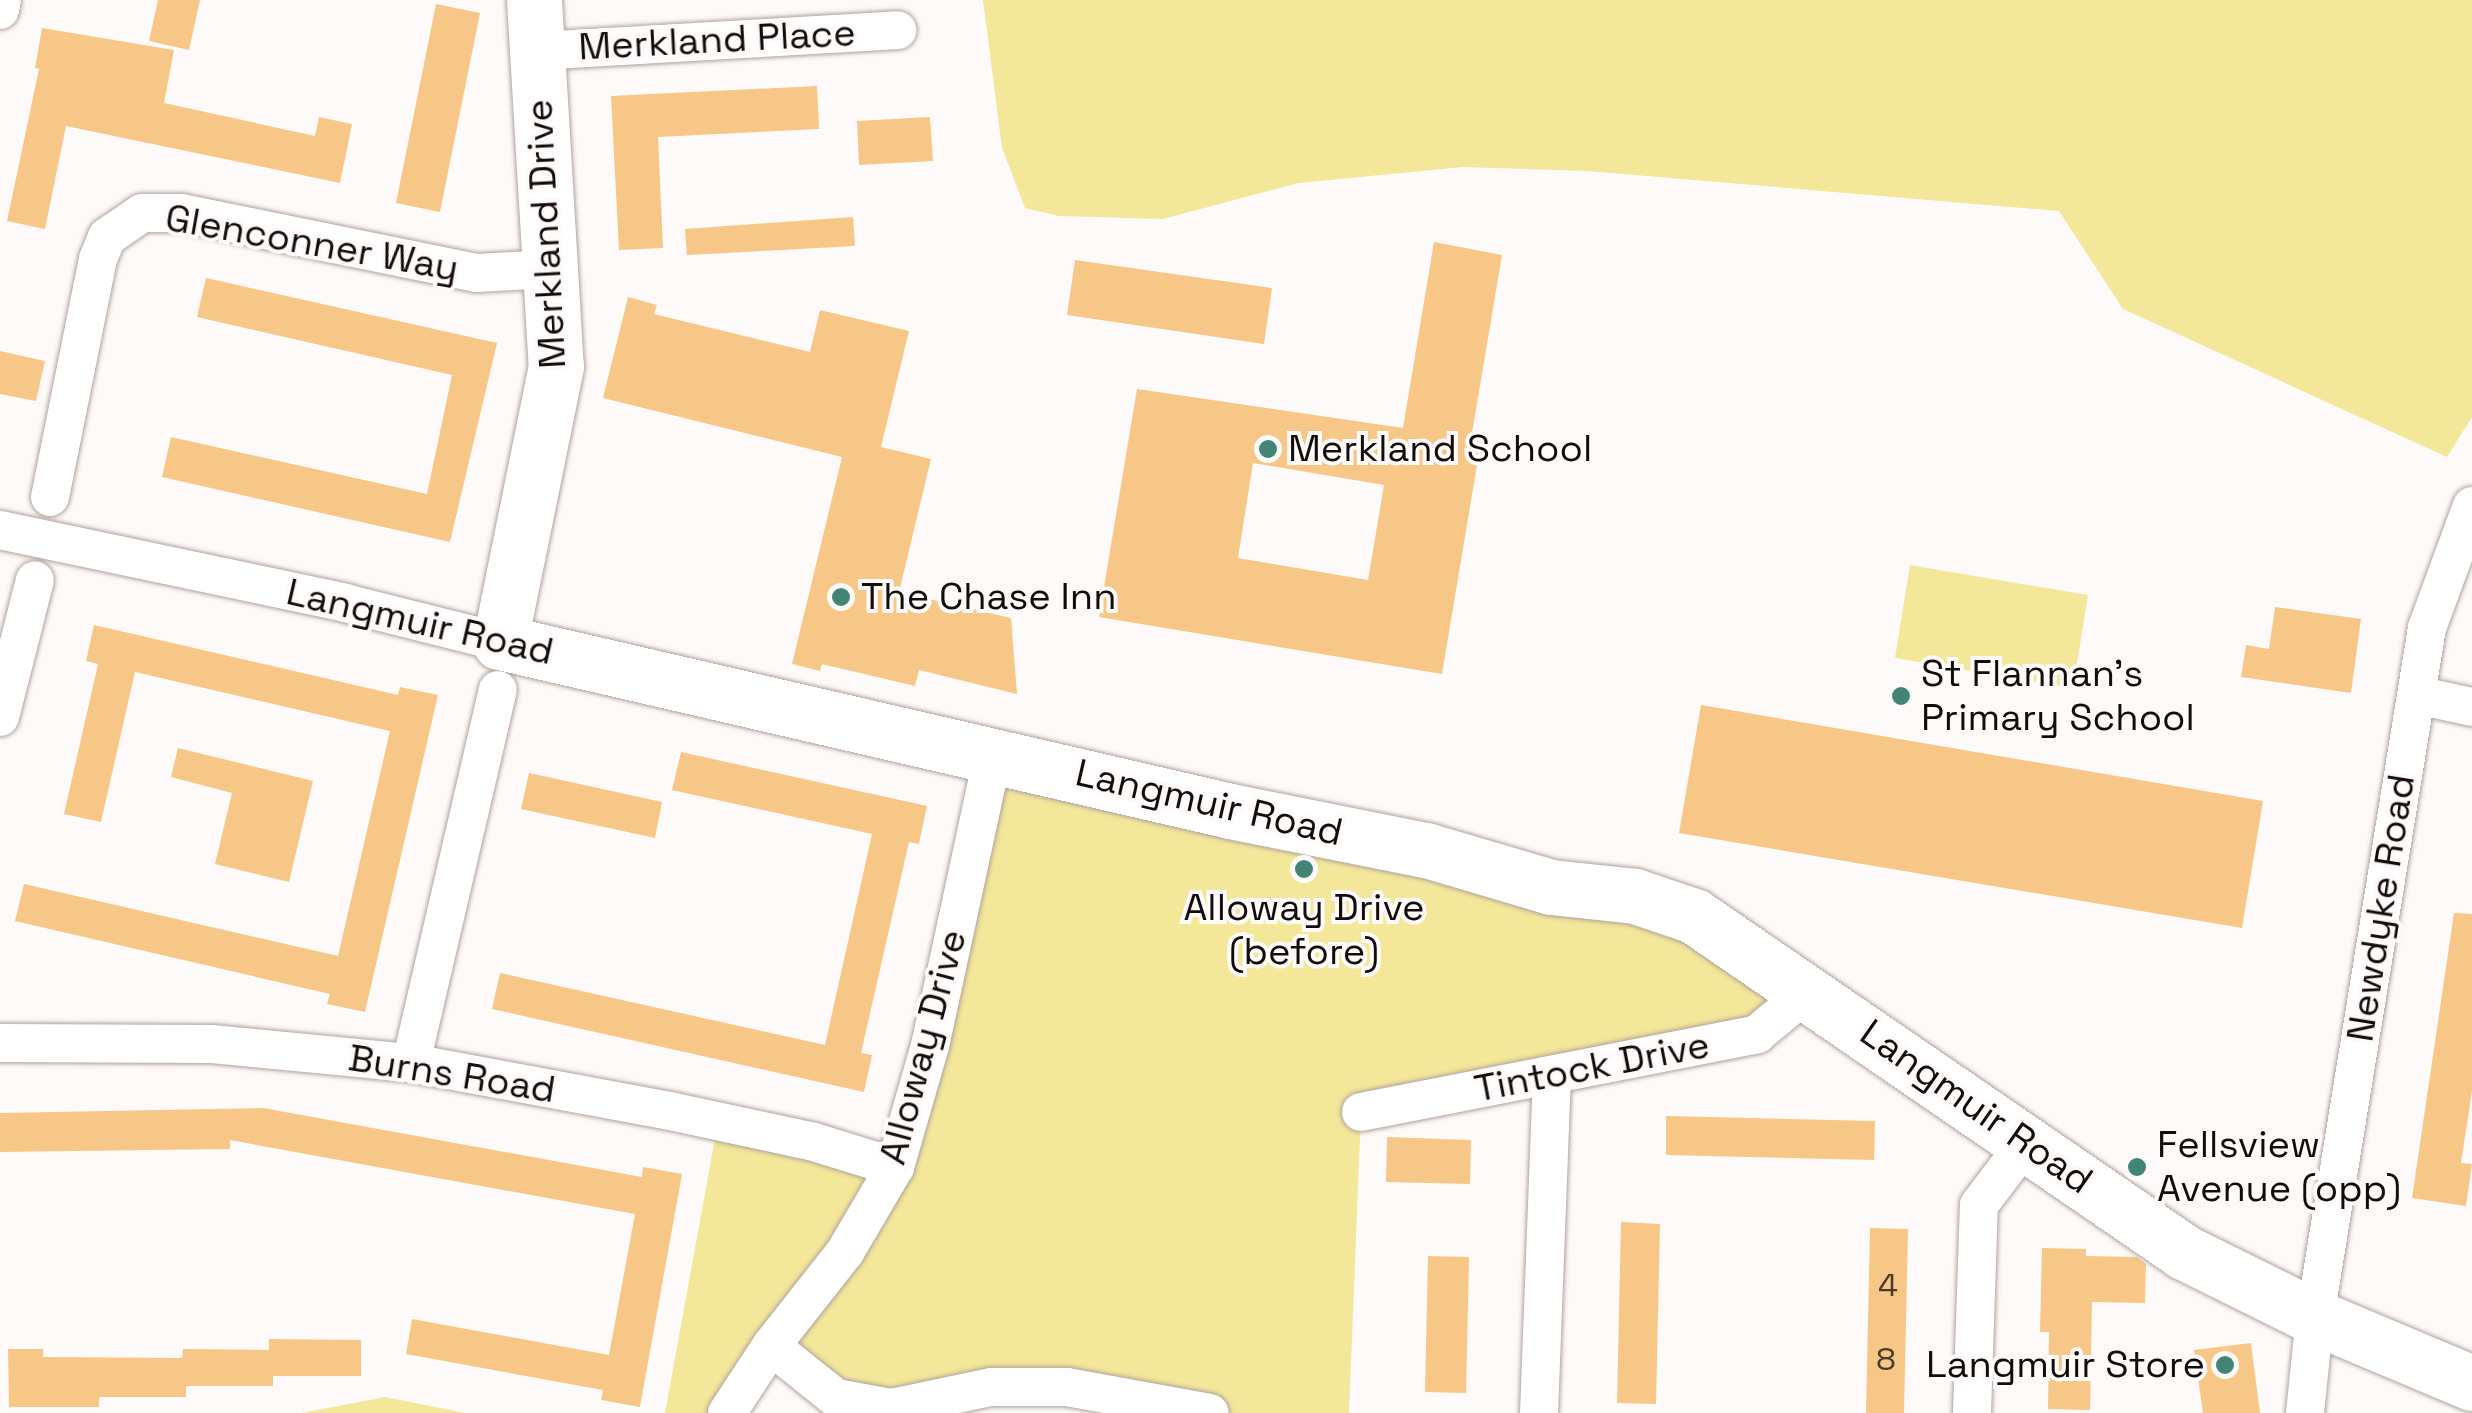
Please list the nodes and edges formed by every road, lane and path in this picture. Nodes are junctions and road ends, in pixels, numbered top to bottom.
1 (2, 0) edge
2 (0, 10) edge
3 (536, 25) edge
4 (897, 30) dead end
5 (551, 269) junction
6 (50, 497) dead end
7 (2472, 506) edge
8 (0, 530) edge
9 (36, 580) dead end
10 (499, 666) junction
11 (2417, 695) junction
12 (2472, 707) edge
13 (0, 716) edge
14 (994, 754) junction
15 (1809, 991) junction
16 (0, 1043) edge
17 (411, 1063) junction
18 (1552, 1076) junction
19 (1361, 1112) dead end
20 (2026, 1144) junction
21 (895, 1167) junction
22 (2315, 1316) junction
23 (772, 1346) junction
24 (2472, 1383) edge
25 (727, 1413) edge
26 (1210, 1413) edge
27 (1540, 1413) edge
28 (1972, 1413) edge
29 (2305, 1413) edge

1 - 2 street
3 - 4 street, Merkland Place
3 - 5 street, Merkland Drive
5 - 6 street, Glenconner Way
5 - 10 street, Merkland Drive
7 - 11 street, Newdyke Road
8 - 10 street, Langmuir Road
9 - 13 street
10 - 14 street, Langmuir Road
10 - 17 street
11 - 12 street
11 - 22 street, Newdyke Road
14 - 15 street, Langmuir Road
14 - 21 street, Alloway Drive
15 - 18 street, Tintock Drive
15 - 20 street, Langmuir Road
16 - 17 street, Burns Road
17 - 21 street, Burns Road
18 - 19 street, Tintock Drive
18 - 27 street
20 - 22 street, Langmuir Road
20 - 28 street
21 - 23 street, Alloway Drive
22 - 24 street, Langmuir Road
22 - 29 street, Newdyke Road
23 - 25 street, Alloway Drive
23 - 26 street

